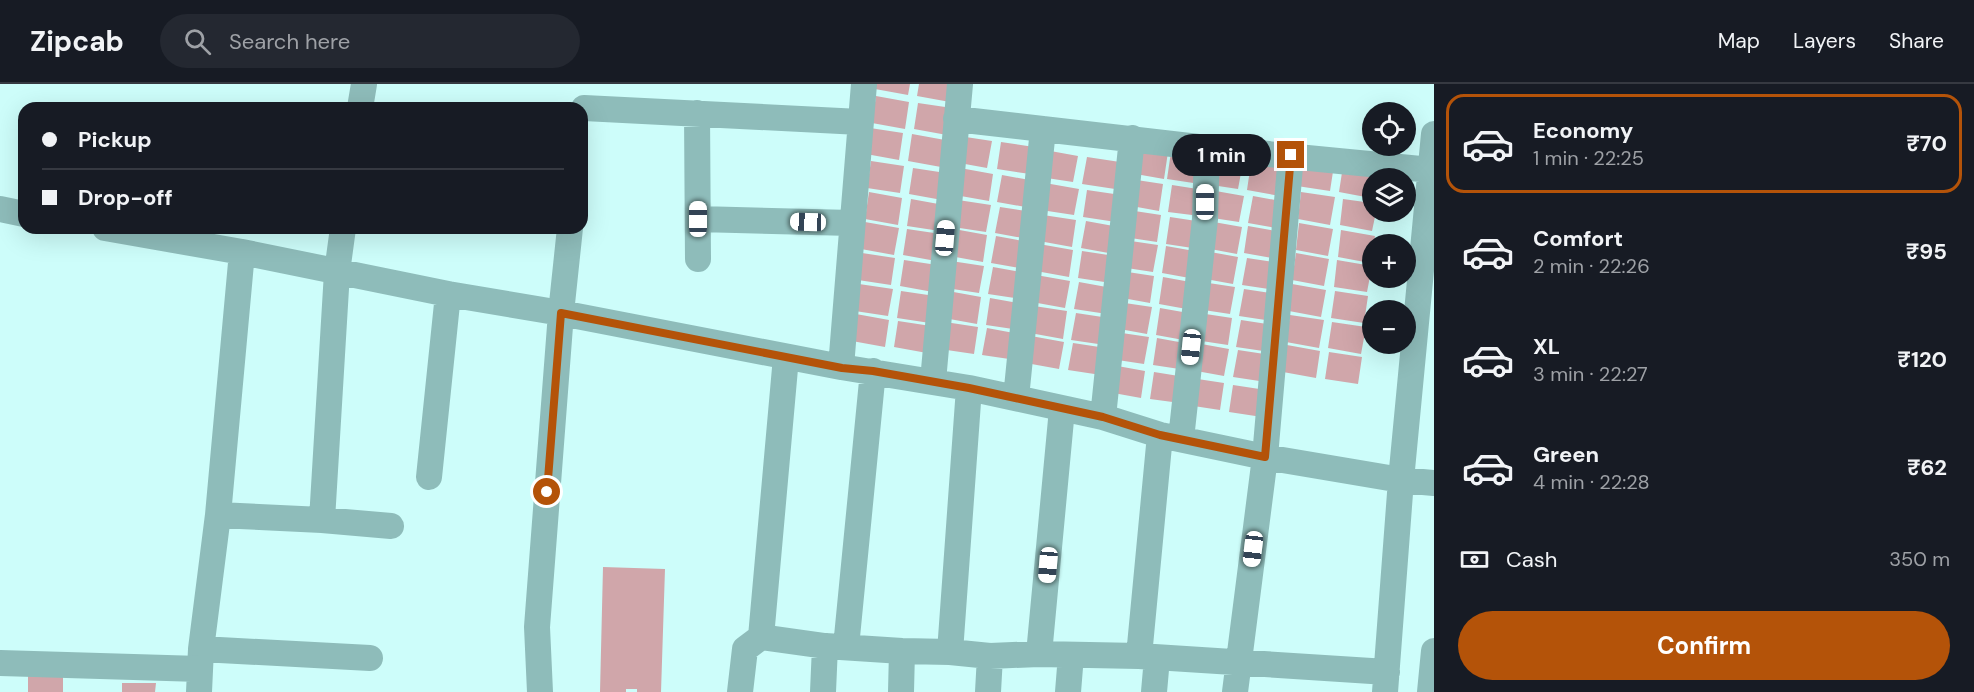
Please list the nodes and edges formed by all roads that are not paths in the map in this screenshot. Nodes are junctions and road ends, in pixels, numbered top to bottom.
1 (364, 84) edge
2 (864, 84) edge
3 (960, 84) edge
4 (361, 102) edge
5 (588, 106) edge
6 (698, 113) junction
7 (956, 119) junction
8 (860, 122) junction
9 (1043, 129) junction
10 (1434, 134) edge
11 (1132, 138) junction
12 (1207, 148) junction
13 (1291, 155) junction
14 (1431, 170) junction
15 (0, 209) edge
16 (18, 213) edge
17 (698, 219) junction
18 (852, 223) junction
19 (139, 234) edge
20 (342, 234) edge
21 (569, 234) edge
22 (242, 252) junction
23 (698, 259) dead end
24 (337, 272) junction
25 (448, 294) junction
26 (561, 313) junction
27 (786, 357) junction
28 (842, 368) junction
29 (873, 371) junction
30 (933, 381) junction
31 (969, 388) junction
32 (1016, 398) junction
33 (1062, 410) junction
34 (1103, 417) junction
35 (1170, 437) junction
36 (1265, 457) junction
37 (429, 477) dead end
38 (1401, 480) junction
39 (1434, 483) edge
40 (218, 515) junction
41 (322, 520) junction
42 (391, 526) dead end
43 (761, 637) junction
44 (835, 646) junction
45 (902, 651) junction
46 (1434, 651) edge
47 (951, 652) junction
48 (1039, 654) junction
49 (1071, 655) junction
50 (990, 656) junction
51 (1148, 657) junction
52 (370, 658) dead end
53 (0, 663) edge
54 (1238, 664) junction
55 (200, 670) edge
56 (1386, 682) edge
57 (540, 692) edge
58 (740, 692) edge
59 (823, 692) edge
60 (901, 692) edge
61 (988, 692) edge
62 (1068, 692) edge
63 (1154, 692) edge
64 (1235, 692) edge
65 (1430, 692) edge

1 - 4 street
2 - 8 street
3 - 7 street
5 - 6 street
6 - 8 street
6 - 17 street
7 - 9 street
7 - 30 street
8 - 18 street
9 - 11 street
9 - 32 street
10 - 14 street
11 - 12 street
11 - 34 street
12 - 13 street
12 - 35 street
13 - 14 street
13 - 36 street
14 - 38 street
15 - 16 street
17 - 18 street
17 - 23 street
18 - 28 street
19 - 22 street
20 - 24 street
21 - 26 street
22 - 24 street
22 - 40 street
24 - 25 street
24 - 41 street
25 - 26 street
25 - 37 street
26 - 27 street
26 - 57 street
27 - 28 street
27 - 43 street
28 - 29 street
29 - 30 street
29 - 44 street
30 - 31 street
31 - 32 street
31 - 47 street
32 - 33 street
33 - 34 street
33 - 48 street
34 - 35 street
35 - 36 street
35 - 51 street
36 - 38 street
36 - 54 street
38 - 39 street
38 - 56 street
40 - 41 street
40 - 55 street
41 - 42 street
43 - 44 street
43 - 58 street
44 - 45 street
44 - 59 street
45 - 47 street
45 - 60 street
46 - 65 street
47 - 50 street
48 - 49 street
48 - 50 street
49 - 51 street
49 - 62 street
50 - 61 street
51 - 54 street
51 - 63 street
52 - 55 street
53 - 55 street
54 - 56 street
54 - 64 street

